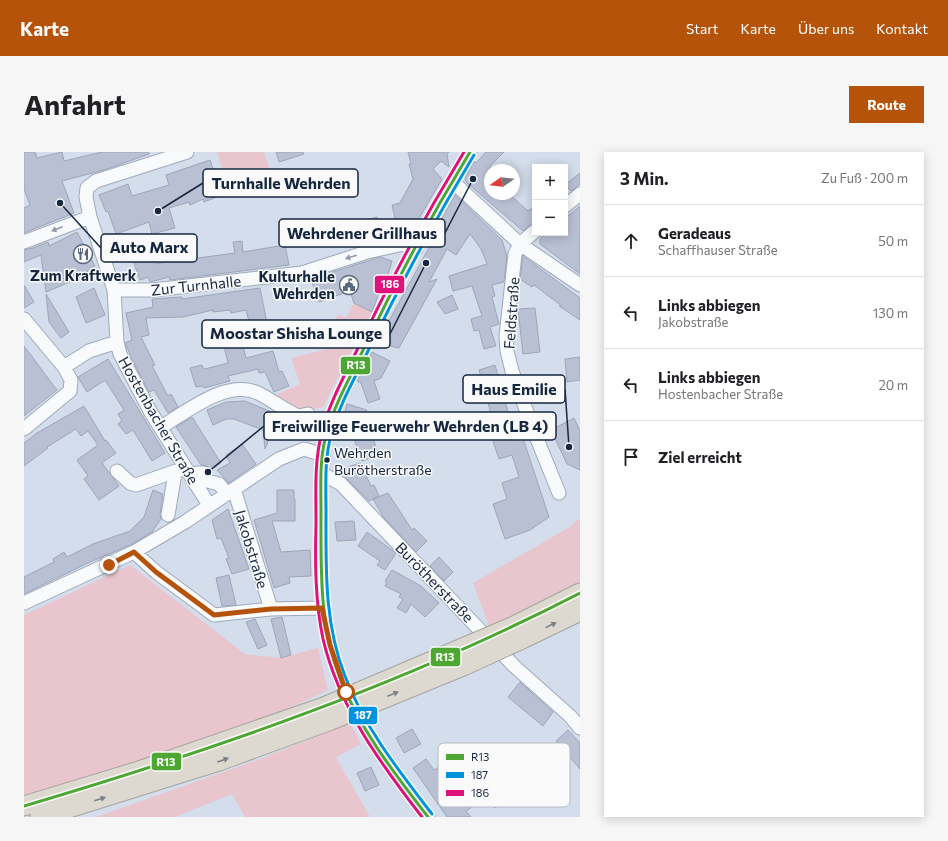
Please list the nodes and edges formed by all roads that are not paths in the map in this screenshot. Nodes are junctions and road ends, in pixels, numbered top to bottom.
1 (187, 152) edge
2 (466, 154) edge
3 (452, 181) junction
4 (580, 194) edge
5 (568, 204) edge
6 (90, 217) junction
7 (532, 234) edge
8 (24, 242) edge
9 (520, 244) junction
10 (416, 249) junction
11 (580, 286) edge
12 (114, 290) junction
13 (24, 319) edge
14 (117, 342) junction
15 (64, 367) junction
16 (308, 414) dead end
17 (161, 427) junction
18 (24, 429) edge
19 (323, 455) junction
20 (117, 471) dead end
21 (184, 471) junction
22 (321, 473) junction
23 (230, 492) junction
24 (559, 494) dead end
25 (208, 505) junction
26 (168, 515) dead end
27 (134, 552) junction
28 (580, 593) edge
29 (24, 603) edge
30 (322, 608) junction
31 (271, 609) junction
32 (580, 611) edge
33 (517, 633) junction
34 (327, 713) junction
35 (575, 713) edge
36 (580, 728) edge
37 (24, 806) edge
38 (40, 817) edge
39 (428, 817) edge

1 - 6 street, Hostenbacher Straße
2 - 3 street
3 - 9 street
3 - 10 street
4 - 5 street
6 -> 8 street
6 - 12 street, Hostenbacher Straße
7 - 9 street
9 - 11 street
9 - 24 street, Feldstraße
10 -> 12 street, Zur Turnhalle
10 - 19 street
12 - 14 street, Hostenbacher Straße
13 - 15 street
14 - 15 street
14 - 17 street, Hostenbacher Straße
15 - 18 street
16 - 17 street
17 - 21 street, Hostenbacher Straße
19 - 22 street
19 - 23 street
20 - 21 street
21 - 23 street
21 - 25 street, Hostenbacher Straße
21 - 26 street
22 - 30 street
22 - 35 street, Burötherstraße
23 - 25 street
23 - 31 street, Jakobstraße
25 - 27 street
27 - 29 street
27 - 31 street, Jakobstraße
28 - 33 highway
30 - 31 street, Jakobstraße
30 - 39 street
33 -> 32 highway
33 - 34 highway, bridge
34 - 37 highway
38 -> 34 highway
35 - 36 street, Burötherstraße

